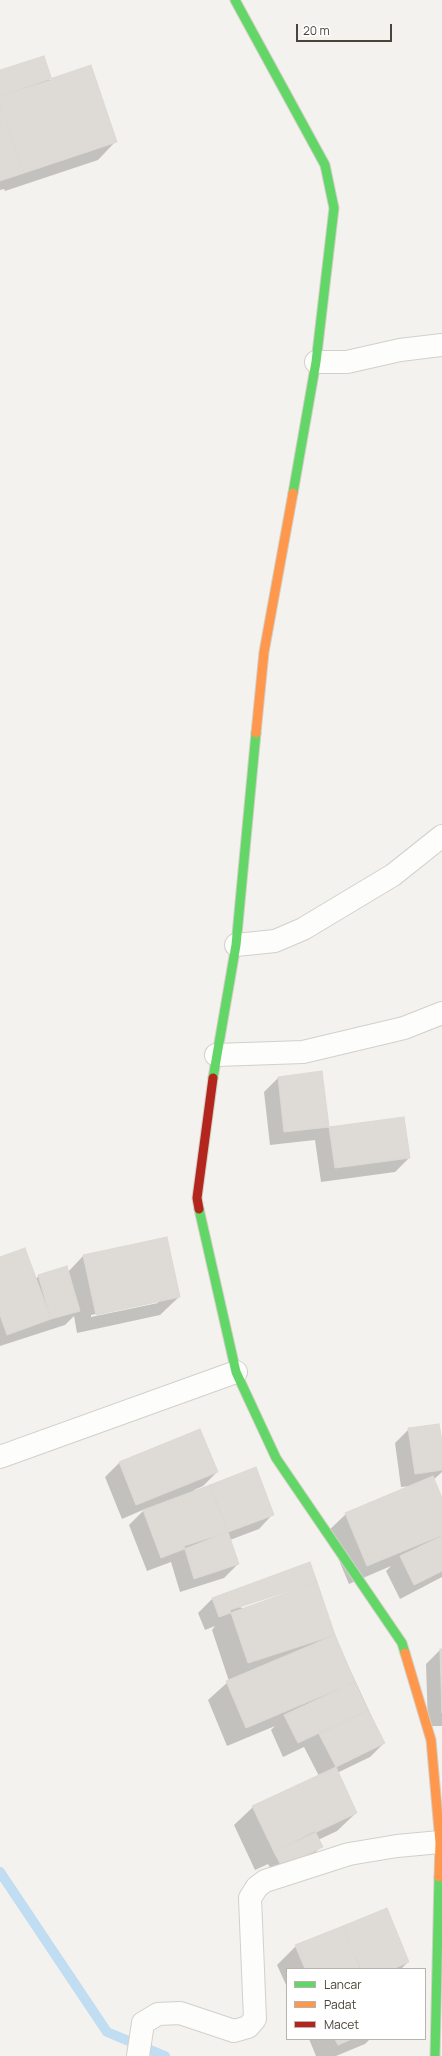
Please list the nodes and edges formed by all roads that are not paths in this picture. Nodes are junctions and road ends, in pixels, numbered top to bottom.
1 (235, 0) edge
2 (442, 345) edge
3 (316, 362) junction
4 (442, 836) edge
5 (236, 945) junction
6 (442, 1013) edge
7 (216, 1055) junction
8 (236, 1372) junction
9 (0, 1457) edge
10 (440, 1842) junction
11 (138, 2056) edge
12 (435, 2056) edge

1 - 3 street
2 - 3 street
3 - 5 street
4 - 5 street
5 - 7 street
6 - 7 street
7 - 8 street
8 - 9 street
8 - 10 street
10 - 11 street
10 - 12 street

